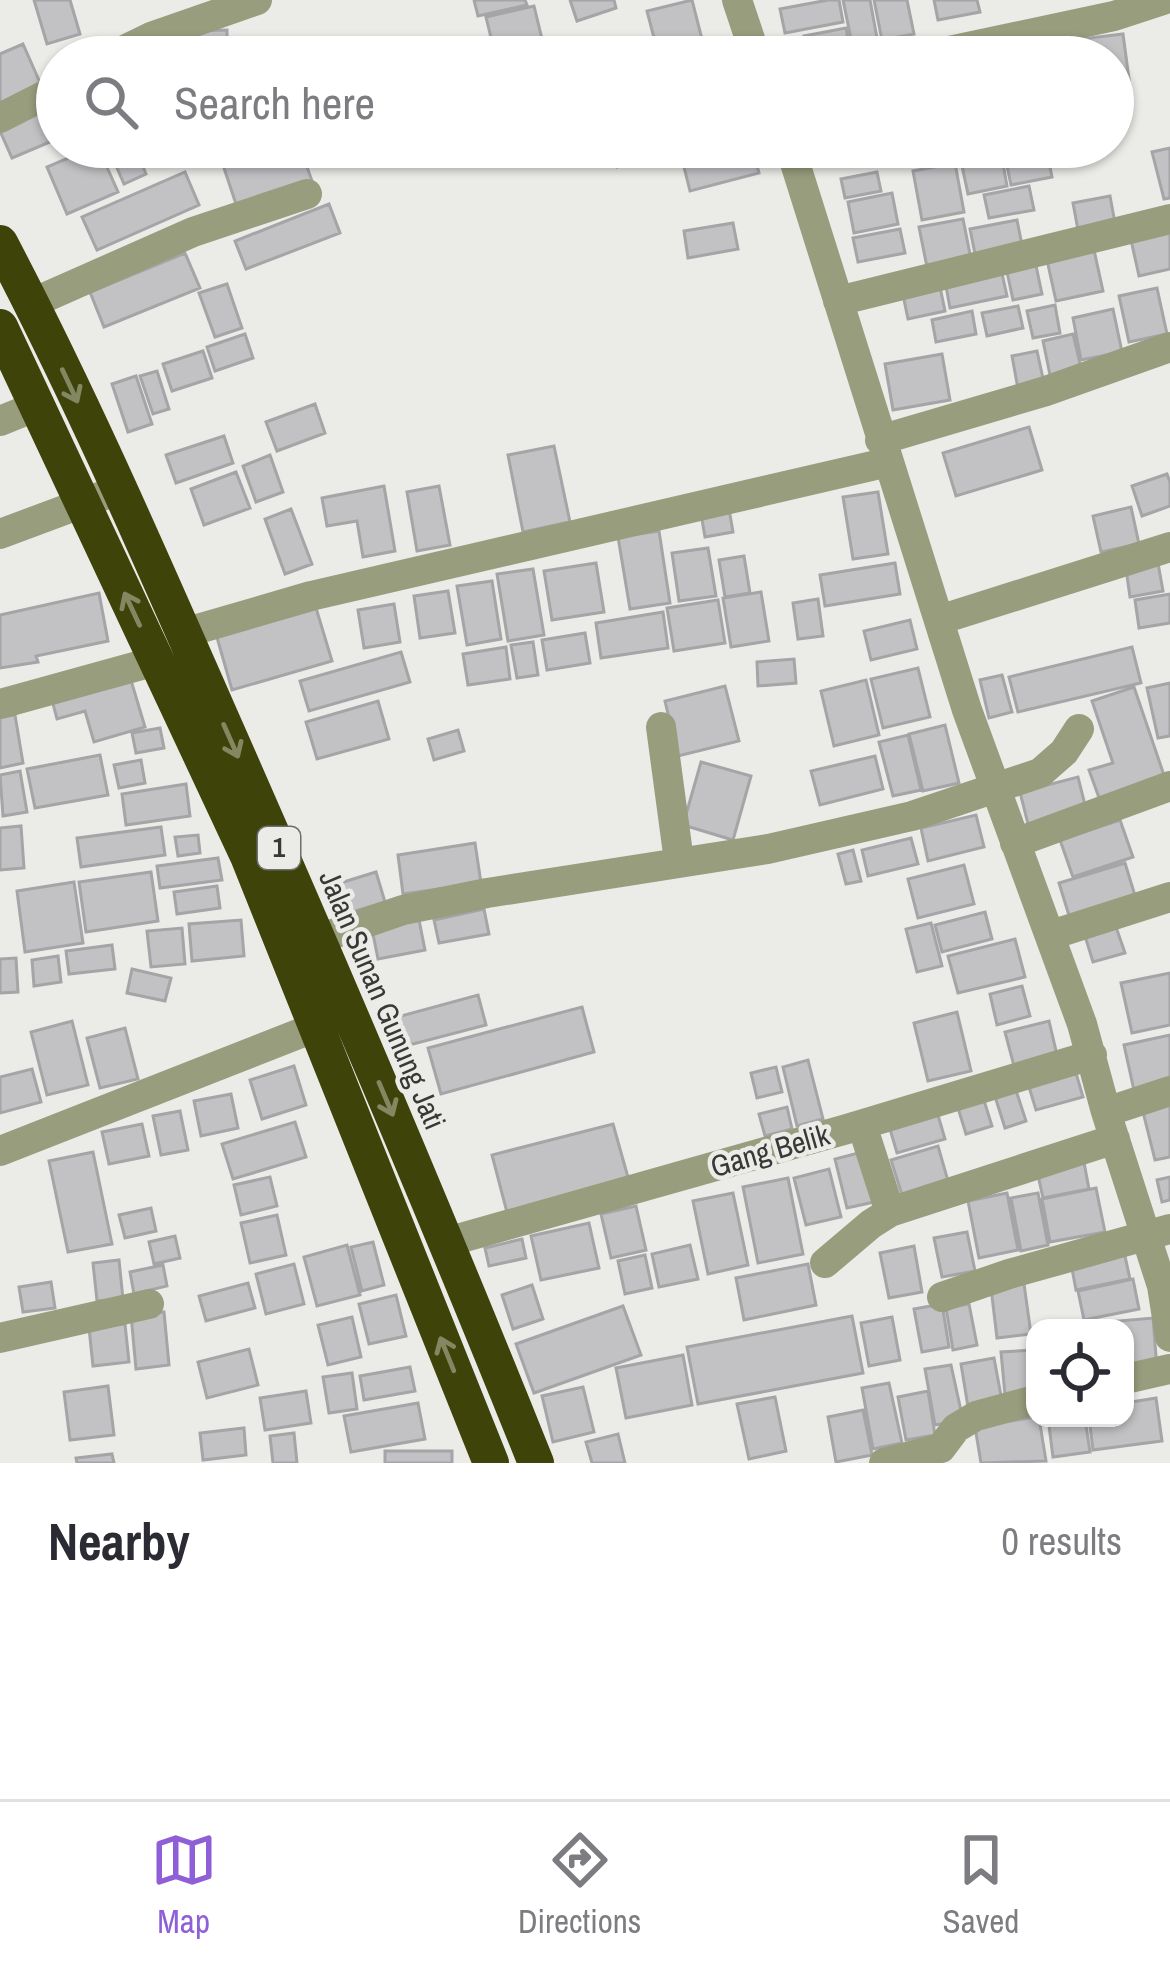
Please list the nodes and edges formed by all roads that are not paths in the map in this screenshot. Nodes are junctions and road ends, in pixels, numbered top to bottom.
1 (257, 0) edge
2 (737, 0) edge
3 (1163, 0) edge
4 (154, 36) edge
5 (749, 36) edge
6 (1020, 36) edge
7 (36, 100) edge
8 (0, 118) edge
9 (797, 168) edge
10 (307, 194) dead end
11 (1170, 219) edge
12 (0, 243) edge
13 (838, 301) junction
14 (33, 306) junction
15 (0, 327) edge
16 (1170, 347) edge
17 (37, 406) junction
18 (0, 421) edge
19 (885, 451) junction
20 (118, 490) junction
21 (83, 505) junction
22 (0, 535) edge
23 (1170, 547) edge
24 (939, 620) junction
25 (184, 633) junction
26 (156, 661) junction
27 (0, 704) edge
28 (661, 727) dead end
29 (1078, 729) dead end
30 (1170, 786) edge
31 (995, 788) junction
32 (1016, 843) junction
33 (680, 861) junction
34 (1170, 897) edge
35 (1051, 935) junction
36 (302, 945) junction
37 (316, 1028) junction
38 (1092, 1055) junction
39 (1170, 1091) edge
40 (862, 1125) junction
41 (1111, 1125) junction
42 (0, 1151) edge
43 (890, 1212) junction
44 (1158, 1232) edge
45 (447, 1242) junction
46 (825, 1263) dead end
47 (941, 1297) dead end
48 (149, 1304) dead end
49 (1170, 1337) edge
50 (0, 1338) edge
51 (1170, 1369) edge
52 (1134, 1377) edge
53 (1026, 1402) edge
54 (490, 1463) edge
55 (536, 1463) edge
56 (884, 1463) edge

1 - 4 street
2 - 5 street
3 - 6 street
7 - 8 street
9 - 13 street
10 - 14 street
11 - 13 street
12 - 14 highway, Jalan Sunan Gunung Jati / 1
13 - 19 street
14 -> 20 highway, Jalan Sunan Gunung Jati / 1
15 - 17 highway, 1
16 - 19 street
17 - 18 street
17 - 21 highway, 1
19 - 24 street
19 - 25 street
20 - 21 street
20 - 25 highway, Jalan Sunan Gunung Jati / 1
21 - 22 street
26 -> 21 highway, 1
23 - 24 street
24 - 31 street
25 -> 36 highway, Jalan Sunan Gunung Jati / 1
26 - 27 street
26 - 36 highway, 1
28 - 33 street
29 - 31 street
30 - 32 street
31 - 32 street
31 - 33 street
32 - 35 street
33 - 36 street
34 - 35 street
35 - 38 street
36 - 37 highway, 1
36 -> 45 highway, Jalan Sunan Gunung Jati / 1
37 - 42 street
54 -> 37 highway, 1
38 - 40 street, Gang Belik
38 - 41 street
39 - 41 street
40 - 43 street
40 - 45 street, Gang Belik
41 - 43 street
41 - 44 street
43 - 46 street
44 - 47 street
44 - 49 street
45 - 55 highway, Jalan Sunan Gunung Jati / 1
48 - 50 street
51 - 52 street
53 - 56 street

